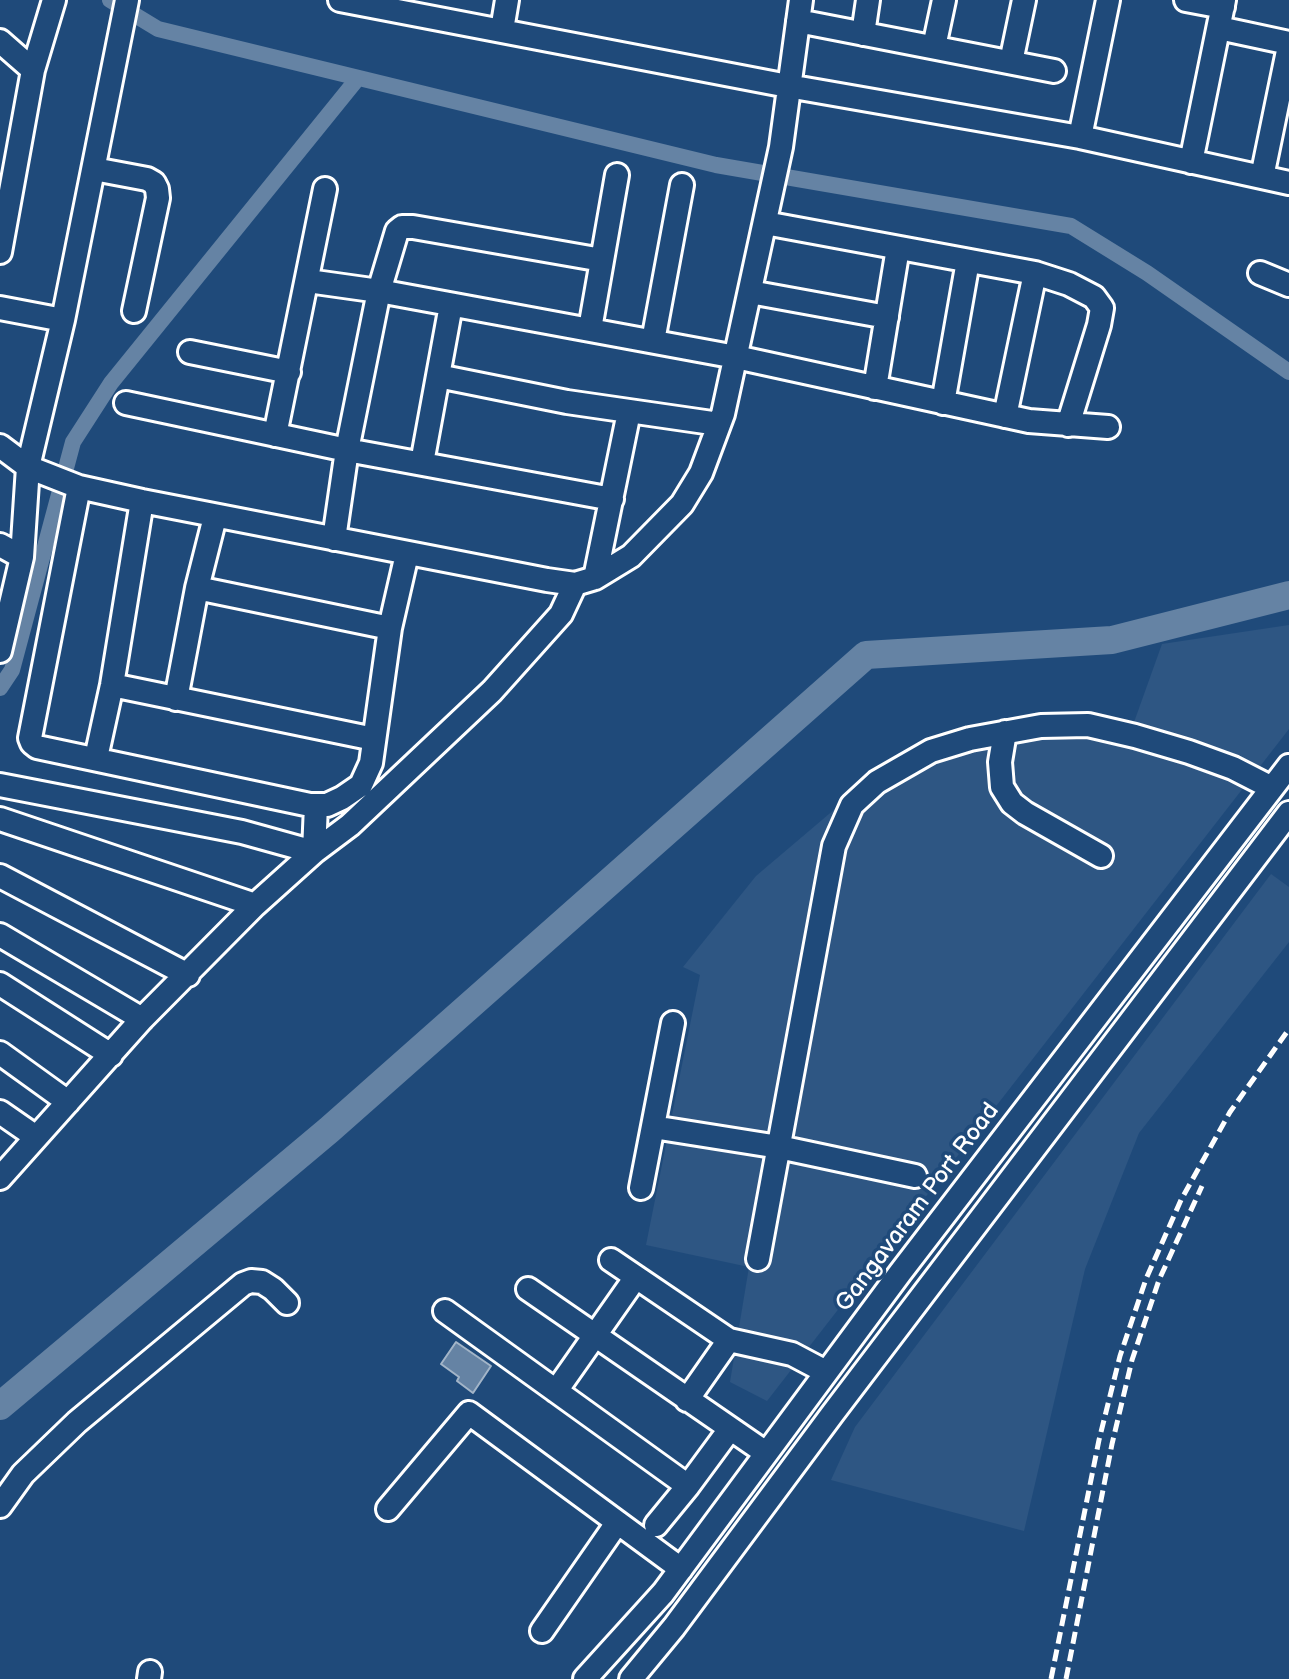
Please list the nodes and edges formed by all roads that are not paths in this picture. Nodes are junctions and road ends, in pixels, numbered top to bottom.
1 (127, 0) edge
2 (340, 0) edge
3 (507, 0) edge
4 (868, 0) edge
5 (944, 0) edge
6 (1024, 0) edge
7 (1108, 0) edge
8 (1186, 0) edge
9 (53, 3) edge
10 (426, 8) edge
11 (800, 10) edge
12 (1222, 12) edge
13 (502, 30) junction
14 (863, 34) junction
15 (0, 41) edge
16 (1289, 44) edge
17 (934, 47) junction
18 (1011, 62) junction
19 (33, 70) junction
20 (1054, 71) dead end
21 (788, 86) junction
22 (1080, 137) junction
23 (1191, 162) junction
24 (94, 169) junction
25 (617, 175) dead end
26 (1262, 177) junction
27 (1289, 183) edge
28 (682, 185) dead end
29 (325, 189) dead end
30 (765, 223) junction
31 (898, 248) junction
32 (0, 252) edge
33 (602, 260) junction
34 (968, 261) junction
35 (1035, 273) junction
36 (1260, 273) dead end
37 (308, 281) junction
38 (1289, 285) edge
39 (379, 291) junction
40 (750, 292) junction
41 (451, 305) junction
42 (0, 308) edge
43 (134, 311) dead end
44 (887, 317) junction
45 (63, 320) junction
46 (590, 329) junction
47 (653, 341) junction
48 (190, 352) dead end
49 (736, 357) junction
50 (289, 372) junction
51 (438, 376) junction
52 (875, 388) junction
53 (126, 403) dead end
54 (943, 403) junction
55 (629, 412) junction
56 (1005, 416) junction
57 (719, 424) junction
58 (1068, 425) junction
59 (1108, 427) dead end
60 (275, 435) junction
61 (0, 446) edge
62 (347, 450) junction
63 (422, 463) junction
64 (39, 471) junction
65 (79, 487) junction
66 (612, 499) junction
67 (142, 501) junction
68 (215, 517) junction
69 (334, 539) junction
70 (0, 545) edge
71 (407, 554) junction
72 (22, 557) junction
73 (585, 581) junction
74 (197, 588) junction
75 (4, 621) edge
76 (390, 628) junction
77 (0, 651) edge
78 (112, 685) junction
79 (176, 699) junction
80 (1005, 732) junction
81 (374, 739) junction
82 (96, 758) junction
83 (1289, 766) edge
84 (0, 785) edge
85 (1272, 788) junction
86 (316, 805) junction
87 (1289, 813) edge
88 (0, 819) edge
89 (314, 852) junction
90 (1101, 856) dead end
91 (0, 876) edge
92 (255, 905) junction
93 (0, 935) edge
94 (188, 975) junction
95 (0, 984) edge
96 (142, 1019) junction
97 (673, 1023) dead end
98 (0, 1053) edge
99 (111, 1055) junction
100 (68, 1102) junction
101 (0, 1112) edge
102 (653, 1127) junction
103 (36, 1137) junction
104 (779, 1147) junction
105 (915, 1176) dead end
106 (0, 1178) edge
107 (641, 1188) dead end
108 (758, 1259) dead end
109 (611, 1260) dead end
110 (636, 1277) junction
111 (528, 1289) dead end
112 (287, 1303) dead end
113 (445, 1311) dead end
114 (595, 1336) junction
115 (729, 1340) junction
116 (826, 1372) junction
117 (556, 1391) junction
118 (687, 1400) junction
119 (730, 1429) junction
120 (766, 1453) junction
121 (688, 1486) junction
122 (0, 1506) edge
123 (388, 1509) dead end
124 (617, 1523) junction
125 (656, 1525) dead end
126 (681, 1569) junction
127 (542, 1631) dead end
128 (585, 1679) edge
129 (631, 1679) edge

1 - 24 street
2 - 10 street
3 - 13 street
4 - 14 street
5 - 17 street
6 - 18 street
7 - 22 street
8 - 12 street
9 - 19 street
10 - 13 street
11 - 14 street
11 - 21 street
12 - 16 street
12 - 23 street
13 - 21 street
14 - 17 street
15 - 19 street
16 - 26 street
17 - 18 street
18 - 20 street
19 - 32 street
21 - 22 street
21 - 30 street
22 - 23 street
23 - 26 street
24 - 43 street
24 - 45 street
25 - 33 street
26 - 27 street
28 - 47 street
29 - 37 street
30 - 31 street
30 - 40 street
31 - 34 street
31 - 44 street
33 - 39 street
33 - 46 street
34 - 35 street
34 - 54 street
35 - 56 street
35 - 58 street
36 - 38 street
37 - 39 street
37 - 50 street
39 - 41 street
39 - 62 street
40 - 44 street
40 - 49 street
41 - 46 street
41 - 51 street
42 - 45 street
44 - 52 street
45 - 64 street
46 - 47 street
47 - 49 street
48 - 50 street
49 - 52 street
49 - 57 street
50 - 60 street
51 - 55 street
51 - 63 street
52 - 54 street
53 - 60 street
54 - 56 street
55 - 57 street
55 - 66 street
56 - 58 street
57 - 73 street
58 - 59 street
60 - 62 street
61 - 64 street
62 - 63 street
62 - 69 street
63 - 66 street
64 - 65 street
64 - 72 street
65 - 67 street
65 - 82 street
66 - 73 street
67 - 68 street
67 - 78 street
68 - 69 street
68 - 74 street
69 - 71 street
70 - 72 street
71 - 73 street
71 - 76 street
72 - 75 street
73 - 89 street
74 - 76 street
74 - 79 street
75 - 77 street
76 - 81 street
78 - 79 street
78 - 82 street
79 - 81 street
80 - 85 street
80 - 90 street
80 - 104 street
81 - 86 street
82 - 86 street
83 - 85 street, Gangavaram Port Road
84 - 89 street
85 - 116 street, Gangavaram Port Road
86 - 89 street
87 - 129 street
88 - 92 street
89 - 92 street
91 - 94 street
92 - 94 street
93 - 96 street
94 - 96 street
95 - 99 street
96 - 99 street
97 - 102 street
98 - 100 street
99 - 100 street
100 - 103 street
101 - 103 street
102 - 104 street
102 - 107 street
103 - 106 street
104 - 105 street
104 - 108 street
109 - 110 street
110 - 114 street
110 - 115 street
111 - 114 street
112 - 122 street
113 - 117 street
114 - 117 street
114 - 118 street
115 - 116 street
115 - 118 street
116 - 120 street, Gangavaram Port Road
117 - 121 street
118 - 119 street
119 - 120 street
119 - 121 street
120 - 126 street, Gangavaram Port Road
121 - 125 street
123 - 124 street
124 - 126 street
124 - 127 street
126 - 128 street, Gangavaram Port Road

